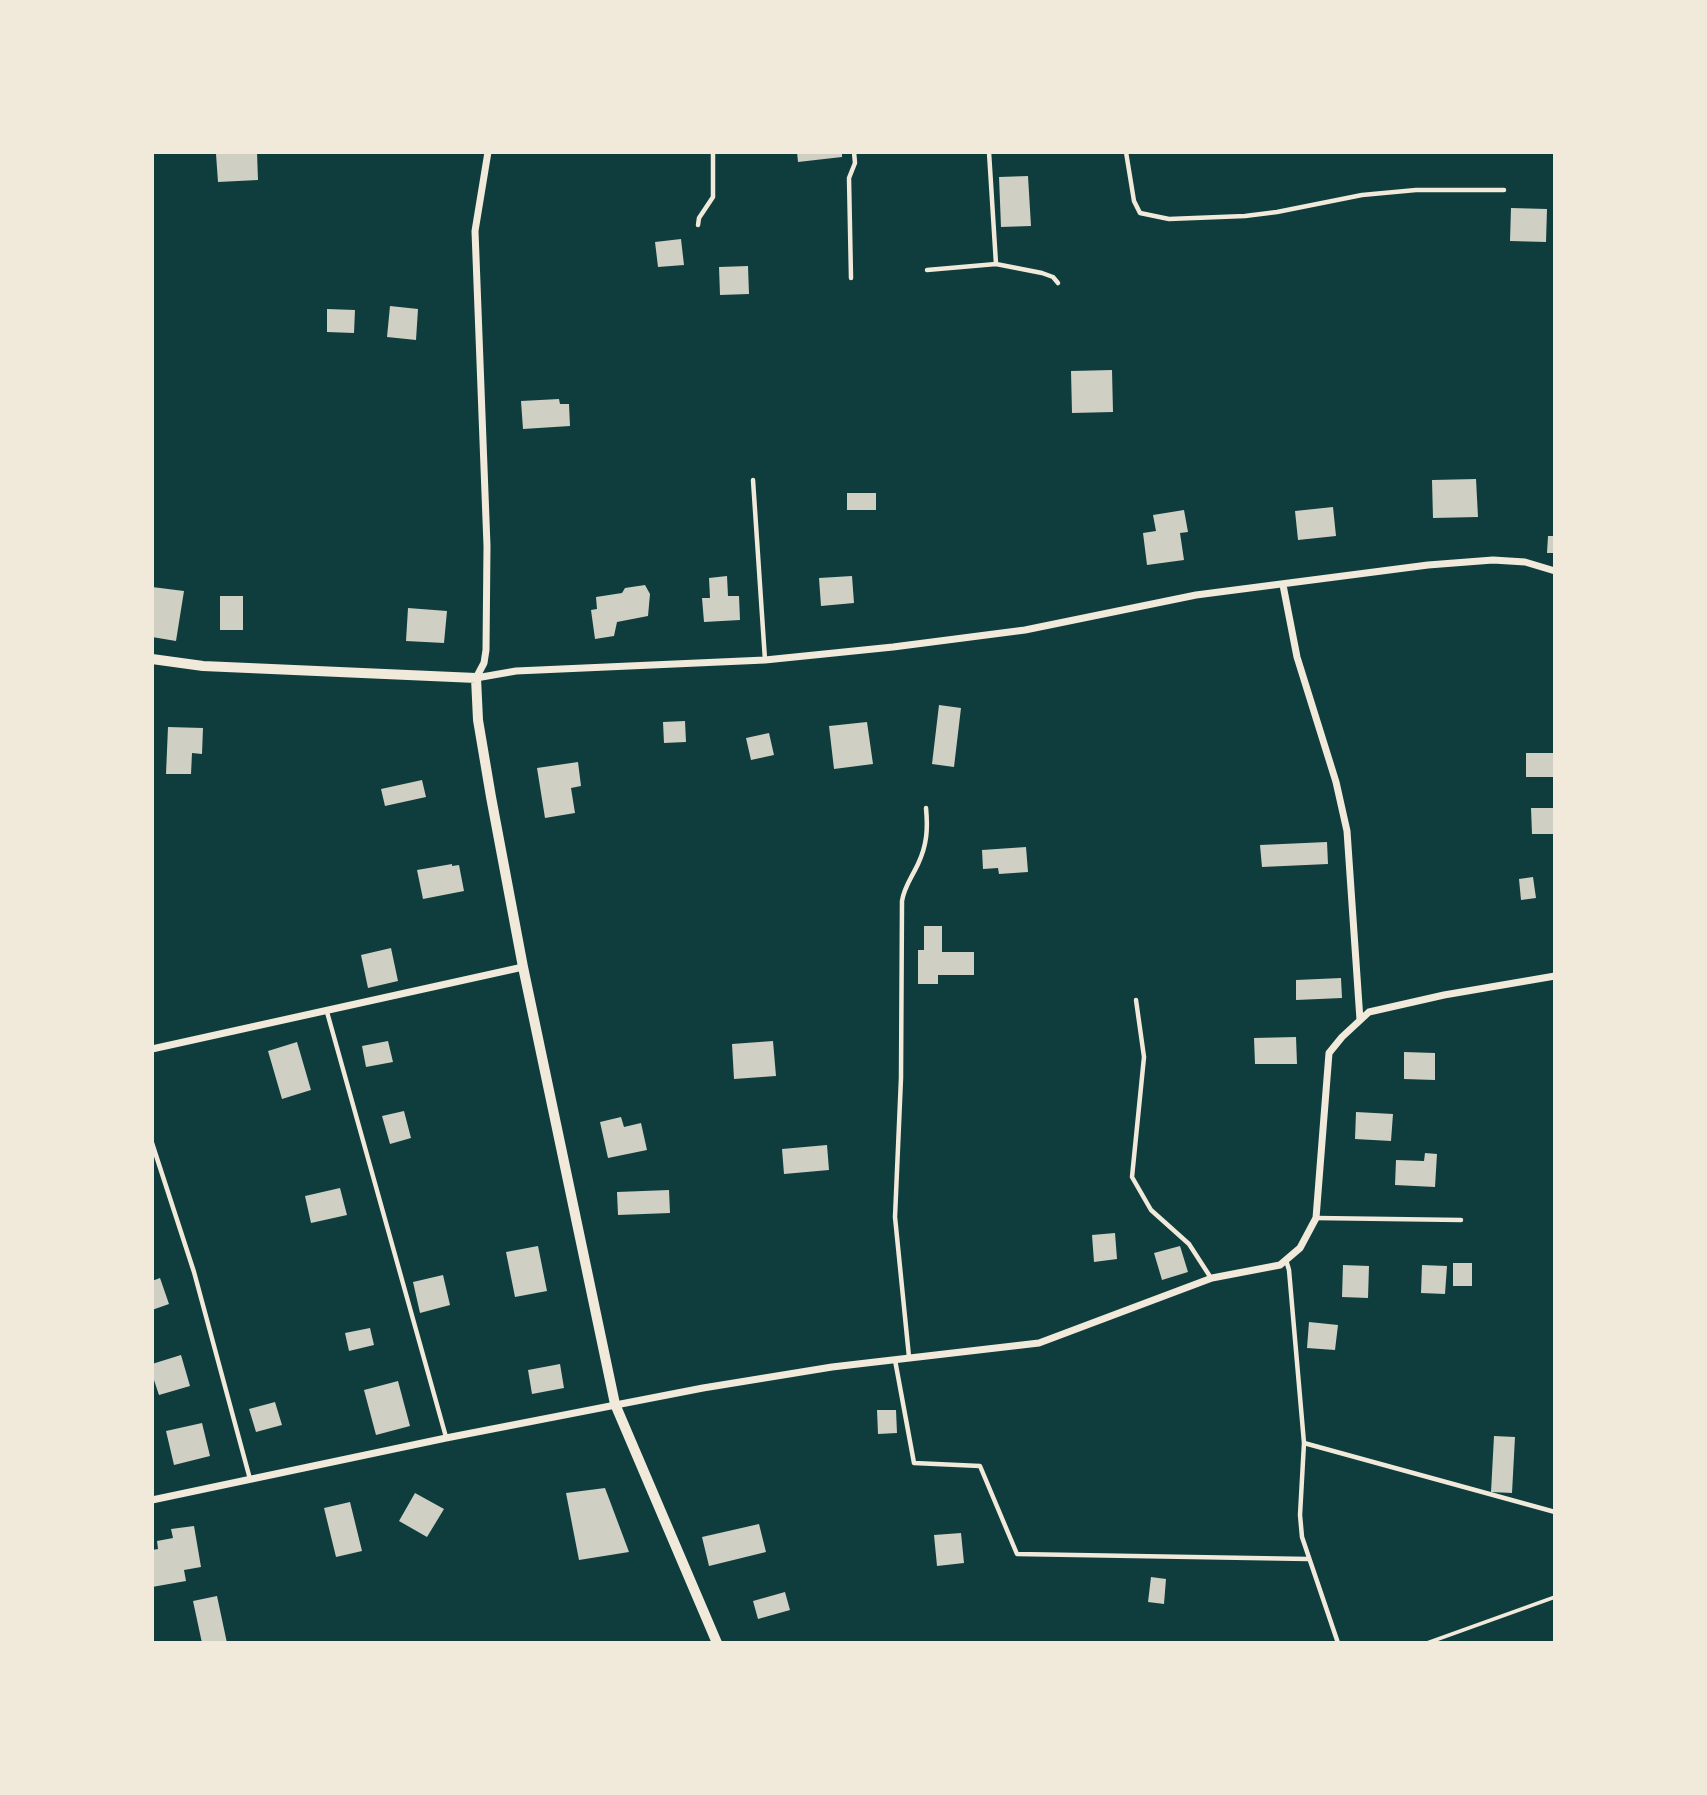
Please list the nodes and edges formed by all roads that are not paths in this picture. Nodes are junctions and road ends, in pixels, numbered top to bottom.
1 (488, 152) edge
2 (713, 152) edge
3 (854, 152) edge
4 (989, 152) edge
5 (1126, 152) edge
6 (1504, 190) dead end
7 (698, 225) dead end
8 (996, 264) junction
9 (927, 270) dead end
10 (851, 278) dead end
11 (1058, 283) dead end
12 (753, 480) dead end
13 (1555, 571) edge
14 (1283, 585) junction
15 (152, 659) edge
16 (765, 660) junction
17 (476, 678) junction
18 (926, 808) dead end
19 (523, 967) junction
20 (1555, 976) edge
21 (1136, 1000) dead end
22 (327, 1012) junction
23 (1360, 1020) junction
24 (152, 1049) edge
25 (152, 1143) edge
26 (1316, 1218) junction
27 (1461, 1220) dead end
28 (1286, 1260) junction
29 (1212, 1278) junction
30 (909, 1357) junction
31 (895, 1359) junction
32 (614, 1404) junction
33 (446, 1438) junction
34 (1304, 1443) junction
35 (251, 1480) junction
36 (152, 1500) edge
37 (1555, 1512) edge
38 (1308, 1559) junction
39 (717, 1643) edge
40 (1338, 1643) edge

1 - 17 street
2 - 7 lane
3 - 10 lane
4 - 8 lane
5 - 6 lane
8 - 9 lane
8 - 11 lane
12 - 16 lane
13 - 14 street
14 - 16 street
14 - 23 street
15 - 17 street
16 - 17 street
17 - 19 street
18 - 30 lane
19 - 22 street
19 - 32 street
20 - 23 street
21 - 29 lane
22 - 24 street
22 - 33 lane
23 - 26 street
25 - 35 lane
26 - 27 lane
26 - 28 street
28 - 29 street
28 - 34 lane
29 - 30 street
30 - 31 street
31 - 32 street
31 - 38 lane
32 - 33 street
32 - 39 street
33 - 35 street
34 - 37 lane
34 - 38 lane
35 - 36 street
38 - 40 lane

